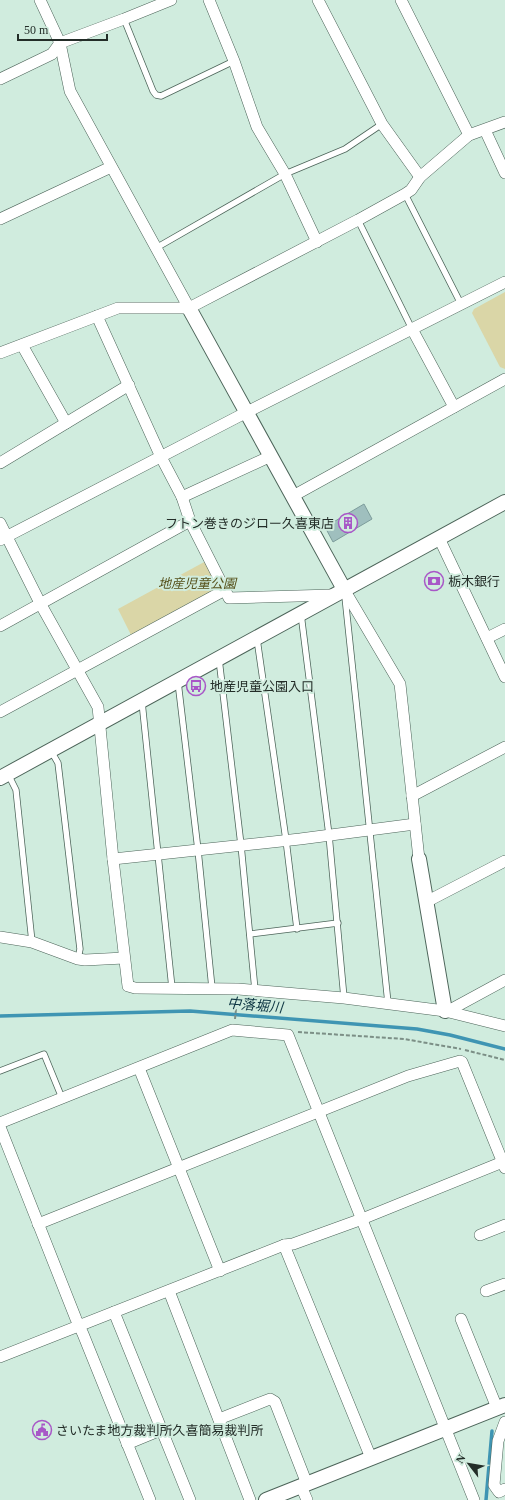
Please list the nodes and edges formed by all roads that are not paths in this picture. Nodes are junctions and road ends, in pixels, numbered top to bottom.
1 (40, 0) edge
2 (171, 0) edge
3 (208, 0) edge
4 (318, 0) edge
5 (401, 0) edge
6 (124, 20) junction
7 (60, 43) junction
8 (234, 62) junction
9 (0, 79) edge
10 (505, 122) edge
11 (382, 124) junction
12 (485, 130) junction
13 (469, 135) junction
14 (111, 167) junction
15 (505, 173) edge
16 (285, 174) junction
17 (420, 177) junction
18 (405, 194) junction
19 (0, 219) edge
20 (358, 220) junction
21 (317, 242) junction
22 (156, 248) junction
23 (505, 282) edge
24 (461, 304) junction
25 (189, 308) junction
26 (97, 316) junction
27 (412, 329) junction
28 (22, 344) junction
29 (0, 353) edge
30 (505, 379) edge
31 (129, 385) junction
32 (454, 408) junction
33 (247, 412) junction
34 (66, 423) junction
35 (271, 456) junction
36 (161, 457) junction
37 (0, 463) edge
38 (293, 496) junction
39 (182, 497) junction
40 (505, 502) edge
41 (190, 521) junction
42 (0, 523) edge
43 (4, 538) edge
44 (439, 538) junction
45 (225, 590) junction
46 (340, 593) junction
47 (40, 603) junction
48 (301, 614) junction
49 (0, 626) edge
50 (505, 629) edge
51 (486, 638) junction
52 (257, 639) junction
53 (219, 659) junction
54 (77, 670) junction
55 (505, 677) edge
56 (178, 681) junction
57 (142, 701) junction
58 (0, 712) edge
59 (100, 723) junction
60 (505, 747) edge
61 (51, 750) junction
62 (4, 776) edge
63 (412, 796) junction
64 (415, 824) junction
65 (369, 830) junction
66 (329, 835) junction
67 (286, 840) junction
68 (241, 845) junction
69 (198, 850) junction
70 (157, 854) junction
71 (113, 859) junction
72 (419, 859) joint
73 (505, 861) edge
74 (426, 902) junction
75 (338, 923) junction
76 (297, 929) junction
77 (250, 934) junction
78 (0, 937) edge
79 (32, 942) junction
80 (124, 958) junction
81 (78, 959) junction
82 (505, 980) edge
83 (172, 988) junction
84 (212, 988) junction
85 (255, 990) junction
86 (344, 998) junction
87 (388, 1003) junction
88 (446, 1011) junction
89 (505, 1026) edge
90 (138, 1068) junction
91 (0, 1071) edge
92 (62, 1098) junction
93 (319, 1111) junction
94 (0, 1122) edge
95 (0, 1127) edge
96 (504, 1164) edge
97 (179, 1168) junction
98 (362, 1219) junction
99 (38, 1224) junction
100 (505, 1224) edge
101 (480, 1234) dead end
102 (284, 1245) junction
103 (220, 1271) junction
104 (505, 1284) edge
105 (168, 1291) junction
106 (486, 1291) dead end
107 (114, 1312) junction
108 (461, 1319) dead end
109 (79, 1326) junction
110 (0, 1357) edge
111 (503, 1405) edge
112 (219, 1419) junction
113 (505, 1422) edge
114 (446, 1429) junction
115 (162, 1430) junction
116 (127, 1444) junction
117 (371, 1458) junction
118 (304, 1485) junction
119 (505, 1489) edge
120 (150, 1500) edge
121 (190, 1500) edge
122 (250, 1500) edge
123 (266, 1500) edge
124 (307, 1500) edge
125 (474, 1500) edge

1 - 7 street
2 - 6 street
3 - 8 street
4 - 11 street
5 - 13 street
6 - 7 street
6 - 8 lane
7 - 9 street
7 - 14 street
8 - 16 street
10 - 12 street
11 - 16 lane
11 - 17 street
12 - 13 street
12 - 15 street
13 - 17 street
14 - 19 street
14 - 22 street
16 - 21 street
16 - 22 lane
17 - 18 street
18 - 20 street
18 - 24 lane
20 - 21 street
20 - 27 lane
21 - 25 street
22 - 25 street
23 - 24 street
24 - 27 street
25 - 26 street
25 - 33 street
26 - 28 street
26 - 31 street
27 - 32 street
27 - 33 street
28 - 29 street
28 - 34 street
30 - 32 street
31 - 34 street
31 - 36 street
32 - 38 street
33 - 35 street
33 - 36 street
34 - 37 street
35 - 38 street
35 - 39 street
36 - 39 street
36 - 43 street
38 - 46 street
39 - 41 street
40 - 44 street
41 - 45 street
41 - 47 street
42 - 43 street
43 - 47 street
44 - 46 street
44 - 51 street
45 - 46 street
45 - 54 street
46 - 48 street
46 - 63 street
46 - 65 lane
47 - 49 street
47 - 54 street
48 - 52 street
48 - 66 lane
50 - 51 street
51 - 55 street
52 - 53 street
52 - 67 lane
53 - 56 street
53 - 68 lane
54 - 58 street
54 - 59 street
56 - 57 street
56 - 69 lane
57 - 59 street
57 - 70 lane
59 - 61 street
59 - 71 street
60 - 63 street
61 - 62 street
61 - 81 lane
62 - 79 lane
63 - 64 street
64 - 65 street
64 - 72 street
65 - 66 street
65 - 87 lane
66 - 67 street
66 - 75 lane
67 - 68 street
67 - 76 lane
68 - 69 street
68 - 77 lane
69 - 70 street
69 - 84 lane
70 - 71 street
70 - 83 lane
71 - 80 street
72 - 74 street
73 - 74 street
74 - 88 street
75 - 76 lane
75 - 86 lane
76 - 77 lane
77 - 85 lane
78 - 79 street
79 - 81 street
80 - 81 street
80 - 83 street
82 - 88 street
83 - 84 street
84 - 85 street
85 - 86 street
86 - 87 street
87 - 88 street
88 - 89 street
90 - 92 street
90 - 93 street
90 - 97 street
91 - 92 lane
92 - 94 street
93 - 96 street
93 - 97 street
93 - 98 street
95 - 99 street
96 - 98 street
97 - 99 street
97 - 103 street
98 - 102 street
98 - 114 street
99 - 109 street
100 - 101 street
102 - 103 street
102 - 117 street
103 - 105 street
104 - 106 street
105 - 107 street
105 - 112 street
107 - 109 street
107 - 115 street
108 - 111 street
109 - 110 street
109 - 116 street
111 - 114 street
112 - 118 street
112 - 122 street
113 - 119 street
114 - 117 street
114 - 125 street
115 - 116 street
115 - 121 street
116 - 120 street
117 - 118 street
118 - 123 street
118 - 124 street

